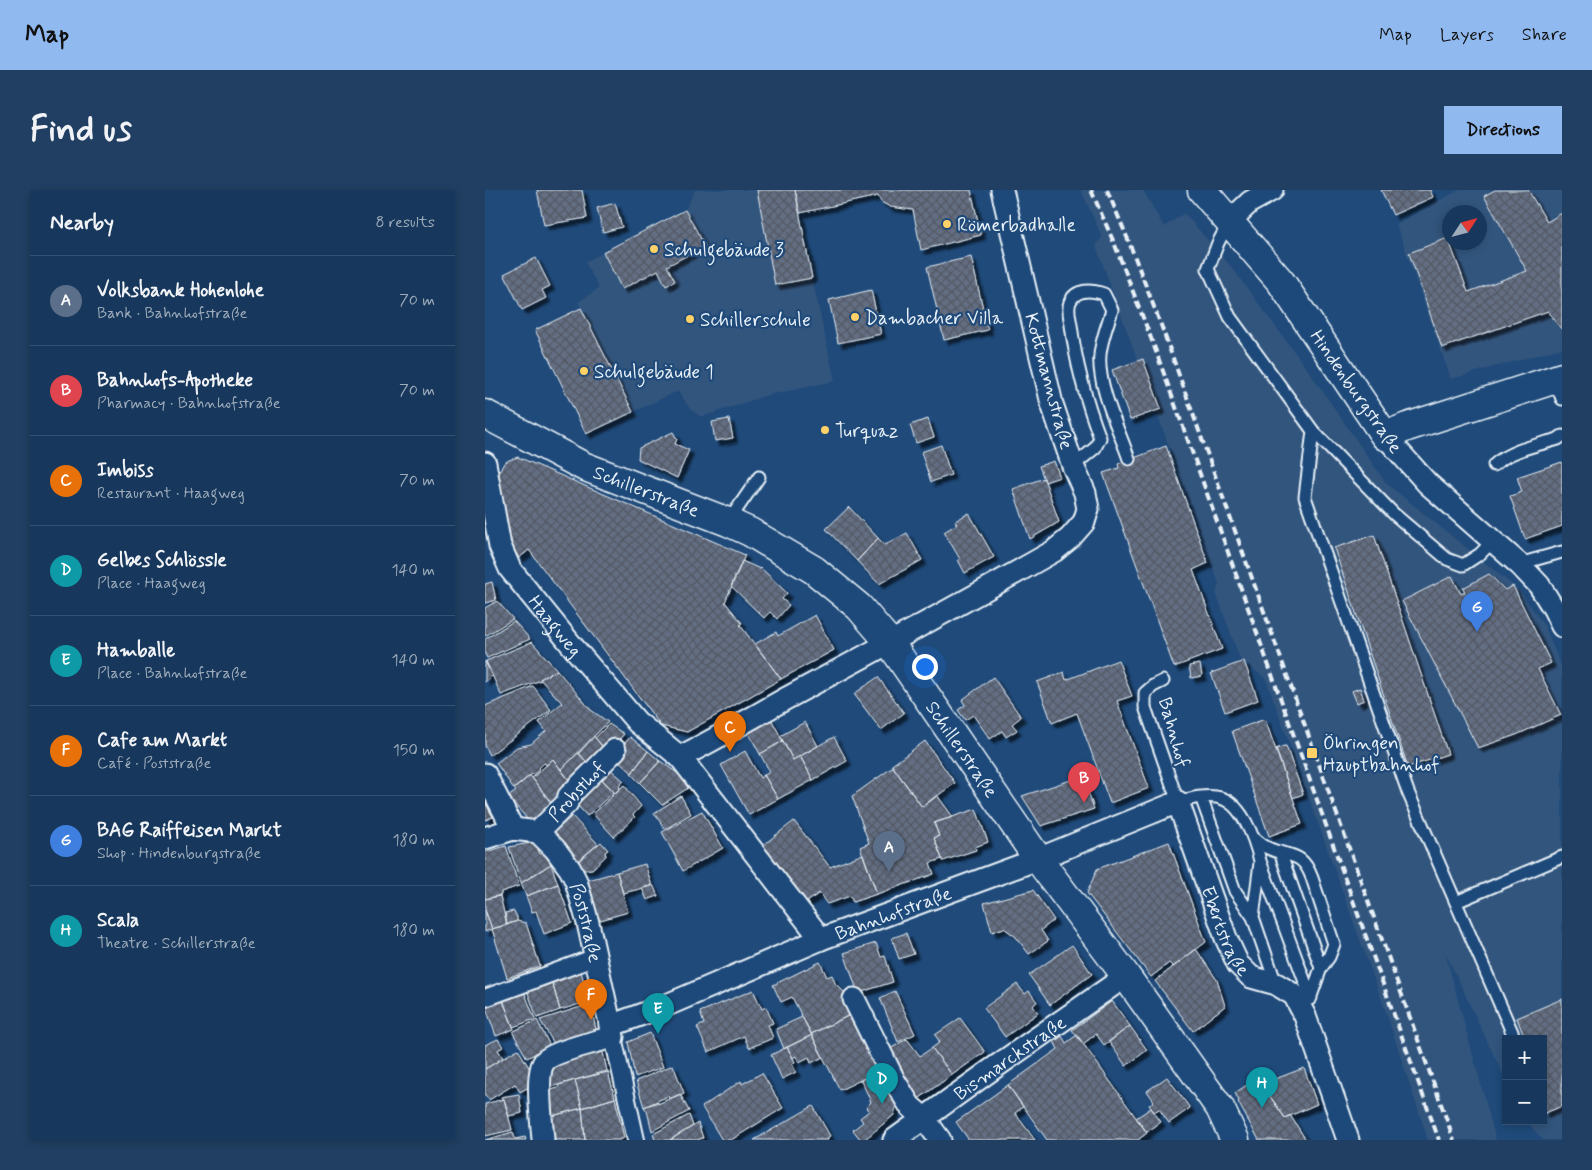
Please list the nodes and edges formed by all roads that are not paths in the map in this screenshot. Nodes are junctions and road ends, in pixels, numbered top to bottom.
1 (1002, 190) edge
2 (1202, 190) edge
3 (1272, 190) edge
4 (1229, 222) junction
5 (1560, 385) edge
6 (485, 414) edge
7 (1313, 431) junction
8 (1385, 436) junction
9 (1562, 436) edge
10 (1129, 459) dead end
11 (485, 463) edge
12 (1494, 465) dead end
13 (1073, 466) junction
14 (759, 476) dead end
15 (728, 522) junction
16 (1493, 541) junction
17 (1562, 552) edge
18 (1519, 564) junction
19 (1562, 626) edge
20 (890, 643) junction
21 (1163, 681) dead end
22 (615, 750) dead end
23 (680, 757) junction
24 (485, 774) edge
25 (1201, 797) junction
26 (1178, 802) junction
27 (513, 829) junction
28 (538, 832) junction
29 (485, 838) edge
30 (1255, 839) junction
31 (1280, 852) junction
32 (1562, 857) edge
33 (1038, 859) junction
34 (1260, 861) junction
35 (1456, 902) junction
36 (1253, 917) junction
37 (821, 939) junction
38 (596, 957) junction
39 (1321, 968) junction
40 (1126, 976) junction
41 (1276, 984) junction
42 (485, 998) edge
43 (854, 999) dead end
44 (1308, 1007) junction
45 (611, 1032) junction
46 (1513, 1035) edge
47 (924, 1118) junction
48 (543, 1140) edge
49 (636, 1140) edge
50 (894, 1140) edge
51 (940, 1140) edge
52 (1235, 1140) edge
53 (1348, 1140) edge

1 - 13 street, Kottmannstraße
2 - 4 main road, Hindenburgstraße
3 - 4 street
4 - 7 lane
4 - 8 main road, Hindenburgstraße
5 - 8 main road
6 - 15 main road, Schillerstraße
7 - 16 lane
7 - 35 lane
8 - 16 street, Hindenburgstraße
9 - 12 lane
10 - 13 lane
11 - 23 street, Haagweg
13 - 20 street, Kottmannstraße
14 - 15 lane
15 - 20 main road, Schillerstraße
16 - 18 street, Hindenburgstraße
17 - 18 lane
18 - 19 street, Hindenburgstraße
20 - 23 street
20 - 33 main road, Schillerstraße
21 - 26 lane, Bahnhof
22 - 28 street, Probsthof
23 - 37 street, Haagweg
24 - 27 street
25 - 26 lane
25 - 30 lane
25 - 36 lane
26 - 33 street, Bahnhofstraße
26 - 41 street, Ebertstraße
27 - 28 street
27 - 29 street
28 - 38 street, Poststraße
30 - 31 lane
30 - 34 lane
31 - 39 lane
31 - 39 lane
32 - 35 lane
33 - 37 street, Bahnhofstraße
33 - 40 main road, Schillerstraße
34 - 36 lane
34 - 44 lane
35 - 46 lane
36 - 41 lane
37 - 45 street, Bahnhofstraße
38 - 42 street
38 - 45 street, Poststraße
39 - 44 lane
40 - 47 street, Bismarckstraße
40 - 52 main road, Schillerstraße
41 - 44 street, Ebertstraße
43 - 47 street
44 - 53 street, Ebertstraße
45 - 48 street, Bahnhofstraße
45 - 49 street, Poststraße
47 - 50 street, Bismarckstraße
47 - 51 street

